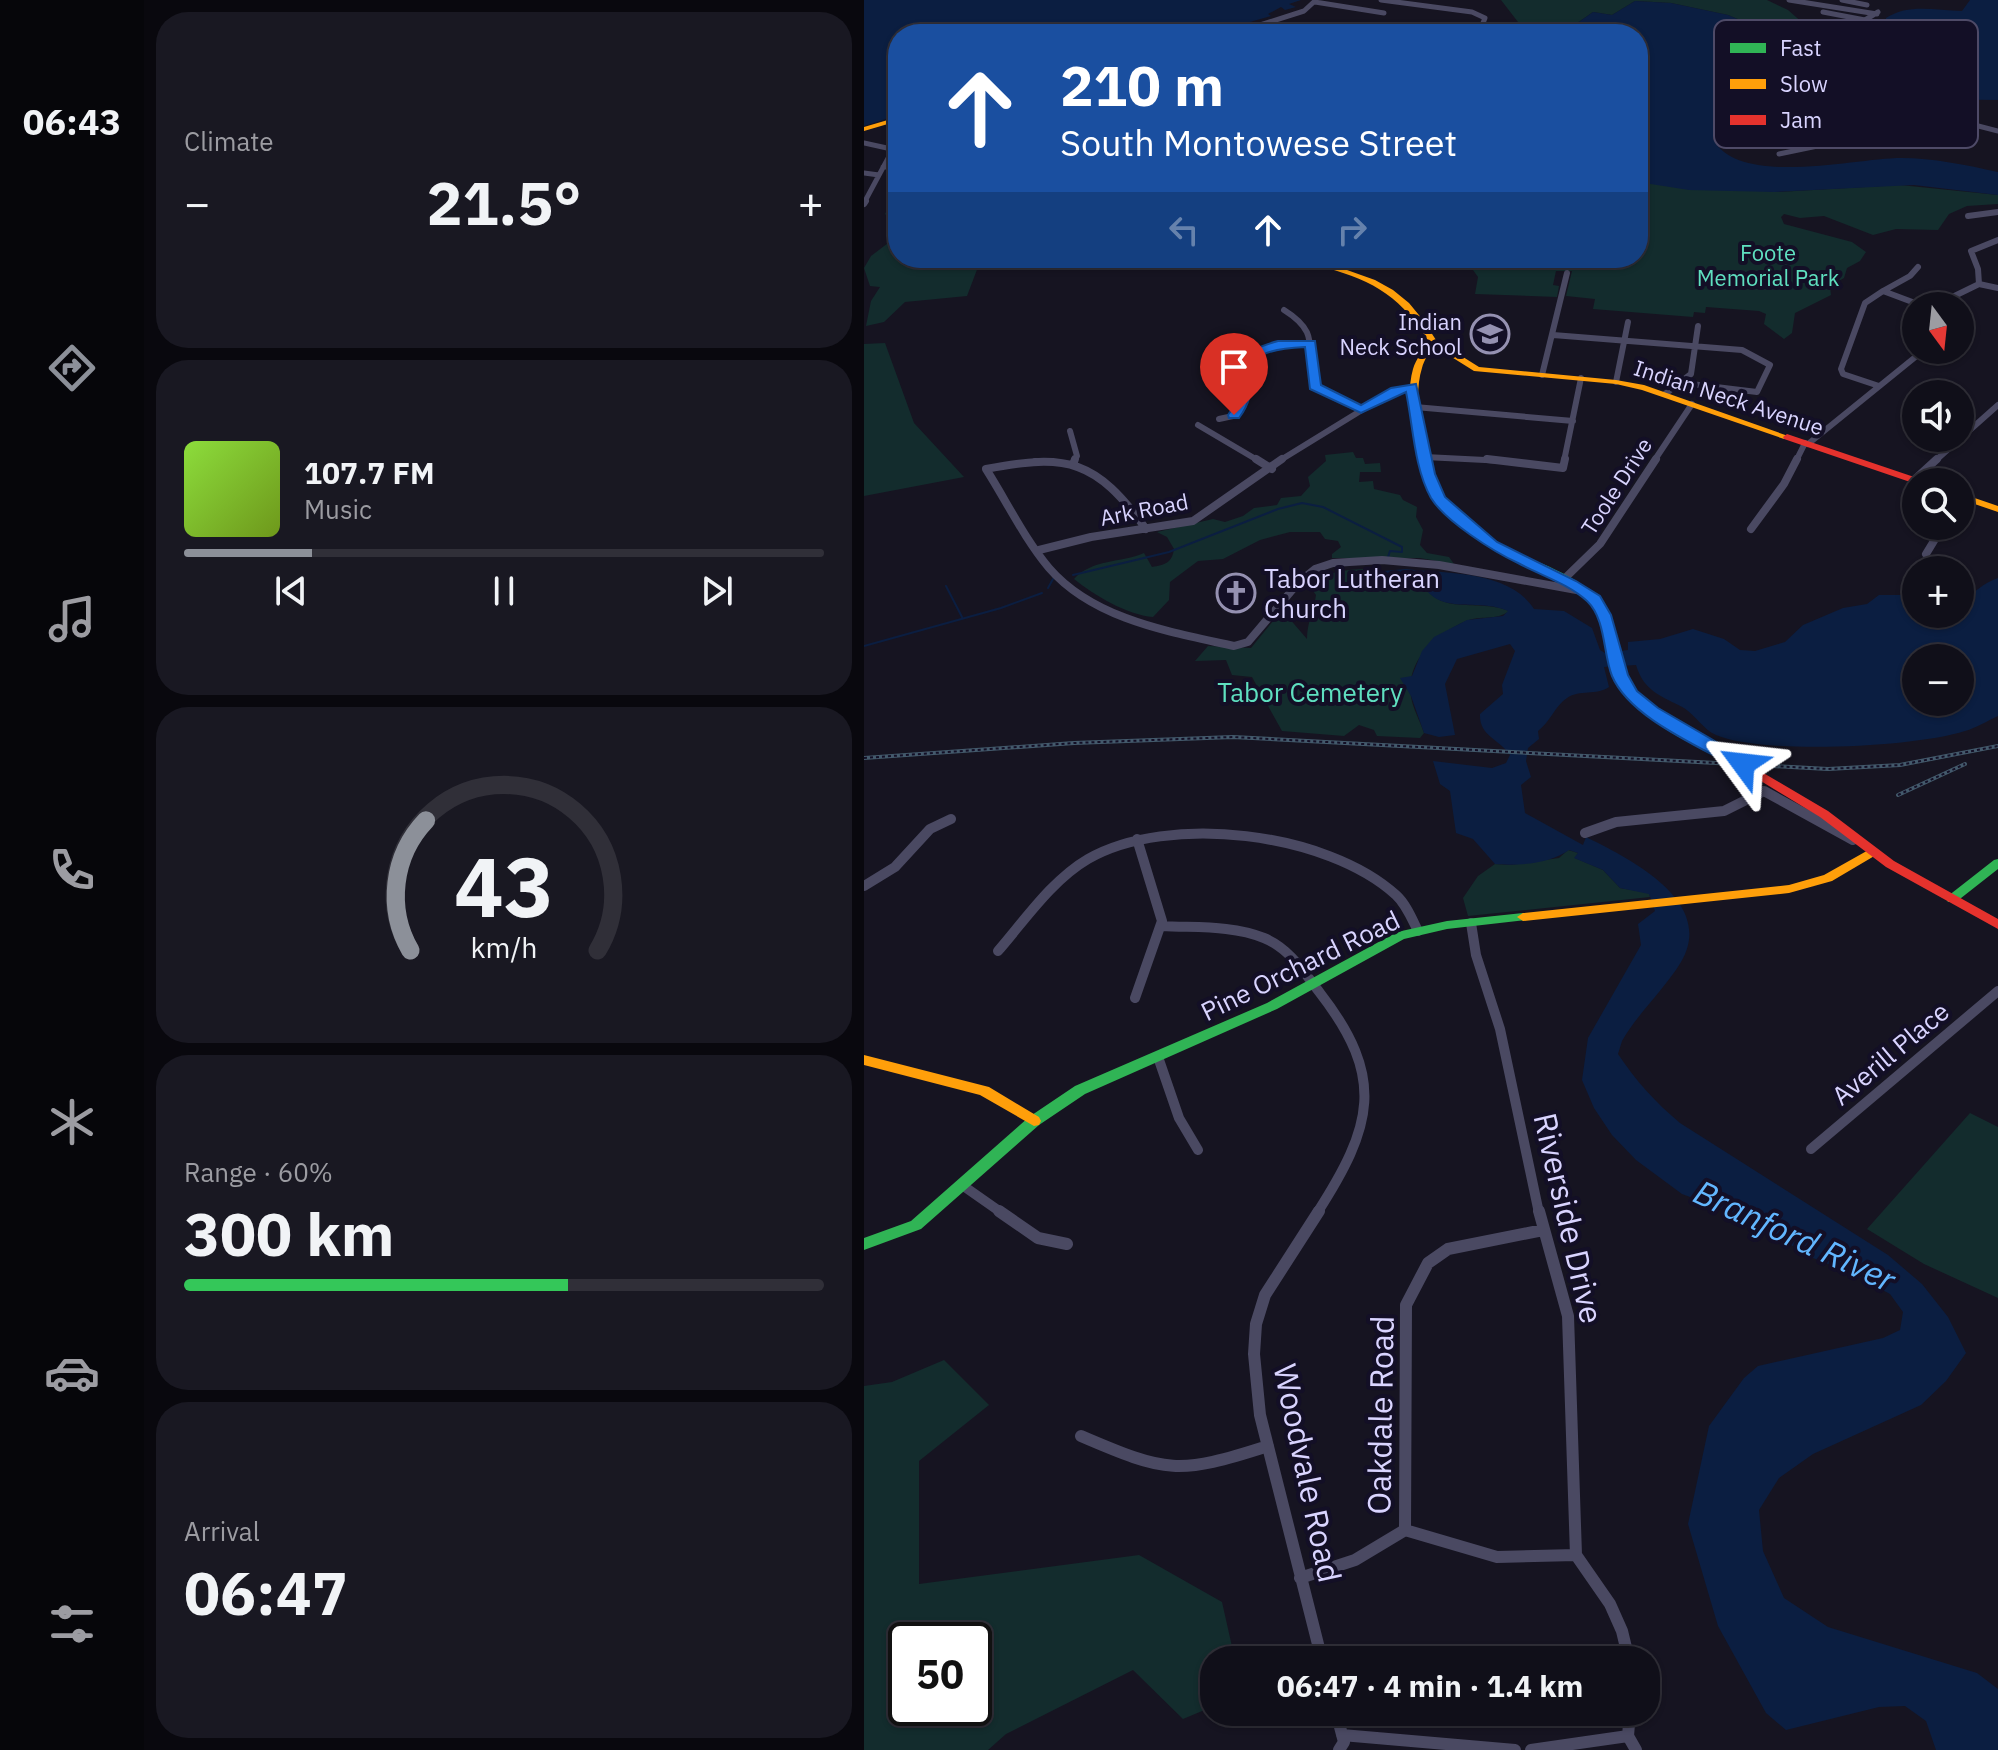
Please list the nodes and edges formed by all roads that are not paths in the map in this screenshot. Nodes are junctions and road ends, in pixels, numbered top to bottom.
1 (1381, 0) edge
2 (1789, 0) edge
3 (1842, 0) edge
4 (1315, 1) edge
5 (1825, 2) edge
6 (1867, 5) dead end
7 (1368, 10) junction
8 (1384, 13) dead end
9 (1863, 20) joint
10 (1483, 23) dead end
11 (1265, 24) edge
12 (888, 123) edge
13 (1978, 126) edge
14 (864, 129) edge
15 (1998, 131) edge
16 (864, 143) edge
17 (888, 148) edge
18 (1808, 148) edge
19 (1779, 154) dead end
20 (888, 160) edge
21 (883, 167) junction
22 (888, 167) edge
23 (864, 173) edge
24 (879, 175) junction
25 (864, 204) edge
26 (1998, 212) edge
27 (1968, 216) dead end
28 (1998, 240) edge
29 (1918, 267) dead end
30 (1335, 268) edge
31 (1567, 273) dead end
32 (1979, 284) junction
33 (1998, 288) edge
34 (1883, 291) junction
35 (1963, 292) edge
36 (1902, 298) edge
37 (1284, 310) dead end
38 (1628, 322) dead end
39 (1698, 326) dead end
40 (1553, 335) junction
41 (1433, 342) junction
42 (1625, 342) junction
43 (1310, 343) junction
44 (1695, 347) junction
45 (1906, 364) edge
46 (1542, 375) junction
47 (1581, 378) junction
48 (1616, 382) junction
49 (1683, 383) junction
50 (1879, 386) junction
51 (1412, 387) junction
52 (1665, 394) junction
53 (1692, 404) junction
54 (1998, 405) edge
55 (1415, 407) junction
56 (1361, 410) junction
57 (1219, 419) dead end
58 (1573, 421) junction
59 (1198, 425) dead end
60 (1070, 431) dead end
61 (1806, 443) junction
62 (1425, 457) junction
63 (1074, 462) junction
64 (1931, 468) edge
65 (1272, 469) junction
66 (1902, 476) edge
67 (1974, 501) edge
68 (1998, 509) edge
69 (1146, 529) junction
70 (1751, 529) dead end
71 (1934, 540) edge
72 (1039, 550) junction
73 (1926, 554) dead end
74 (1563, 580) junction
75 (1582, 591) junction
76 (1743, 764) dead end
77 (1755, 772) dead end
78 (951, 819) dead end
79 (1585, 833) dead end
80 (1137, 839) junction
81 (1859, 843) junction
82 (1872, 852) junction
83 (1998, 863) edge
84 (864, 886) edge
85 (1952, 899) junction
86 (1471, 923) junction
87 (1998, 925) edge
88 (1162, 926) junction
89 (1418, 931) junction
90 (998, 951) dead end
91 (1311, 982) junction
92 (1998, 991) edge
93 (1135, 998) dead end
94 (1158, 1057) junction
95 (864, 1060) edge
96 (1034, 1121) junction
97 (1811, 1149) dead end
98 (1198, 1150) dead end
99 (962, 1185) junction
100 (1543, 1230) junction
101 (864, 1244) edge
102 (1067, 1244) dead end
103 (1081, 1436) dead end
104 (1268, 1446) junction
105 (1405, 1530) junction
106 (1576, 1555) junction
107 (1300, 1578) junction
108 (1318, 1646) edge
109 (1625, 1646) edge
110 (1629, 1726) edge
111 (1628, 1736) junction
112 (1341, 1743) edge
113 (1515, 1750) edge
114 (1531, 1750) edge
115 (1636, 1750) edge

1 - 7 street
1 - 10 street
2 - 5 street
3 - 6 street
4 - 7 street
4 - 11 street
5 - 9 street
5 - 9 street
7 - 8 street
12 - 14 street
13 - 15 street
16 - 17 street
18 - 19 street
20 - 21 street
21 - 22 street
21 - 24 street
23 - 24 street
24 - 25 street
26 - 27 street
28 - 32 street
29 - 34 street
30 - 41 street
31 - 40 street
32 - 33 street
32 - 35 street
34 - 36 street
34 - 50 street
37 - 43 street
38 - 42 street
39 - 44 street
40 - 42 street
40 - 46 street
41 - 46 street, Indian Neck Avenue
41 - 51 street
42 - 44 street
42 - 48 street
43 - 56 street
43 - 57 street
44 - 49 street
44 - 49 street
45 - 50 street
46 - 47 street, Indian Neck Avenue
47 - 48 street, Indian Neck Avenue
47 - 58 street
48 - 52 street, Indian Neck Avenue
49 - 52 street
50 - 61 street
51 - 55 street
51 - 56 street, Ark Road
52 - 53 street, Indian Neck Avenue
53 - 61 street, Indian Neck Avenue
53 - 74 street, Toole Drive
54 - 64 street
55 - 58 street
55 - 62 street
56 - 65 street, Ark Road
58 - 62 street
59 - 65 street
60 - 63 street
61 - 66 street, Indian Neck Avenue
61 - 70 street
62 - 74 street
63 - 69 street
63 - 72 street
65 - 69 street, Ark Road
67 - 68 street
69 - 72 street, Ark Road
71 - 73 street
72 - 75 street
74 - 75 street
75 - 76 street
77 - 81 street
78 - 84 street
79 - 81 street
80 - 88 street
80 - 89 street
80 - 90 street
81 - 82 street
82 - 85 street
82 - 86 street, Pine Orchard Road
83 - 85 street
85 - 87 street
86 - 89 street, Pine Orchard Road
86 - 100 street, Riverside Drive
88 - 91 street, Woodvale Road
88 - 93 street
89 - 91 street, Pine Orchard Road
91 - 94 street, Pine Orchard Road
91 - 104 street, Woodvale Road
92 - 97 street, Averill Place
94 - 96 street, Pine Orchard Road
94 - 98 street
95 - 96 street
96 - 99 street, Pine Orchard Road
99 - 101 street, Pine Orchard Road
99 - 102 street
100 - 105 street, Oakdale Road
100 - 106 street, Riverside Drive
103 - 104 street
104 - 107 street, Woodvale Road
105 - 106 street
105 - 107 street, Oakdale Road
106 - 109 street
107 - 108 street, Woodvale Road
110 - 111 street
111 - 114 street
111 - 115 street
112 - 113 street

